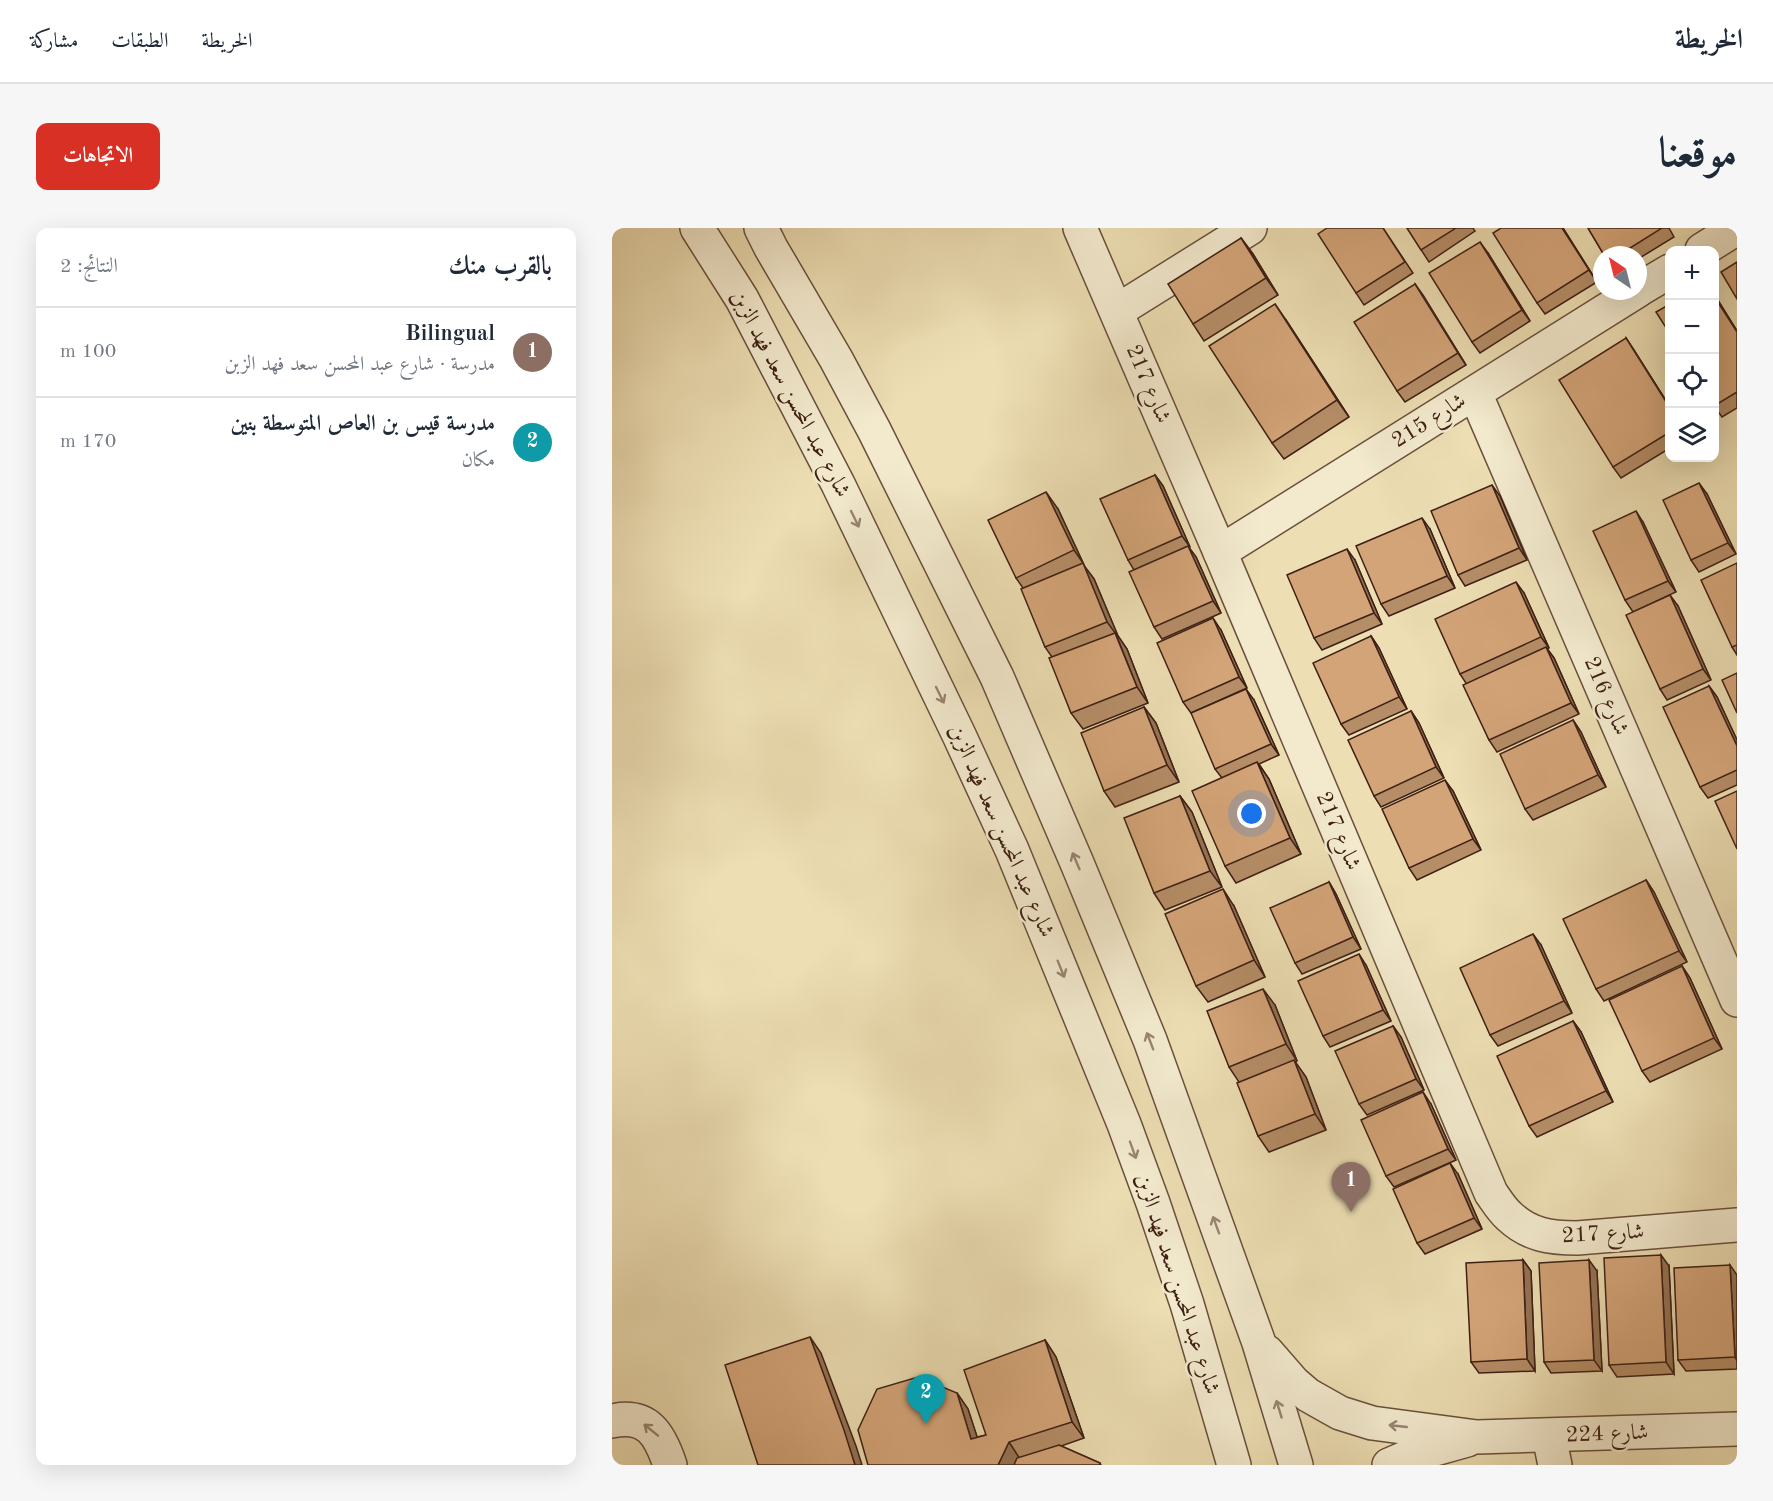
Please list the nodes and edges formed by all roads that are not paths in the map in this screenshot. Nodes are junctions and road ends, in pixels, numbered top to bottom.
1 (697, 228) edge
2 (761, 228) edge
3 (1080, 228) edge
4 (1250, 228) edge
5 (1737, 228) edge
6 (1708, 246) edge
7 (1665, 274) edge
8 (1647, 285) edge
9 (1623, 300) edge
10 (1117, 311) junction
11 (1475, 393) junction
12 (1220, 552) junction
13 (1737, 1000) edge
14 (1737, 1225) edge
15 (1259, 1343) junction
16 (612, 1421) edge
17 (1737, 1429) edge
18 (1477, 1437) junction
19 (1552, 1451) edge
20 (670, 1465) edge
21 (1234, 1465) edge
22 (1296, 1465) edge
23 (1389, 1465) edge

1 -> 21 street, شارع عبد المحسن سعد فهد الزبن
15 -> 2 street
3 - 10 street, شارع 217
4 - 10 street
5 - 6 street
7 - 8 street, شارع 215
9 - 11 street, شارع 215
10 - 12 street, شارع 217
11 - 12 street, شارع 215
11 - 13 street, شارع 216
12 - 14 street, شارع 217
18 -> 15 street, شارع 224
22 -> 15 street
20 -> 16 street
17 - 19 street, شارع 224
18 - 19 street, شارع 224
18 - 23 street, شارع 224

